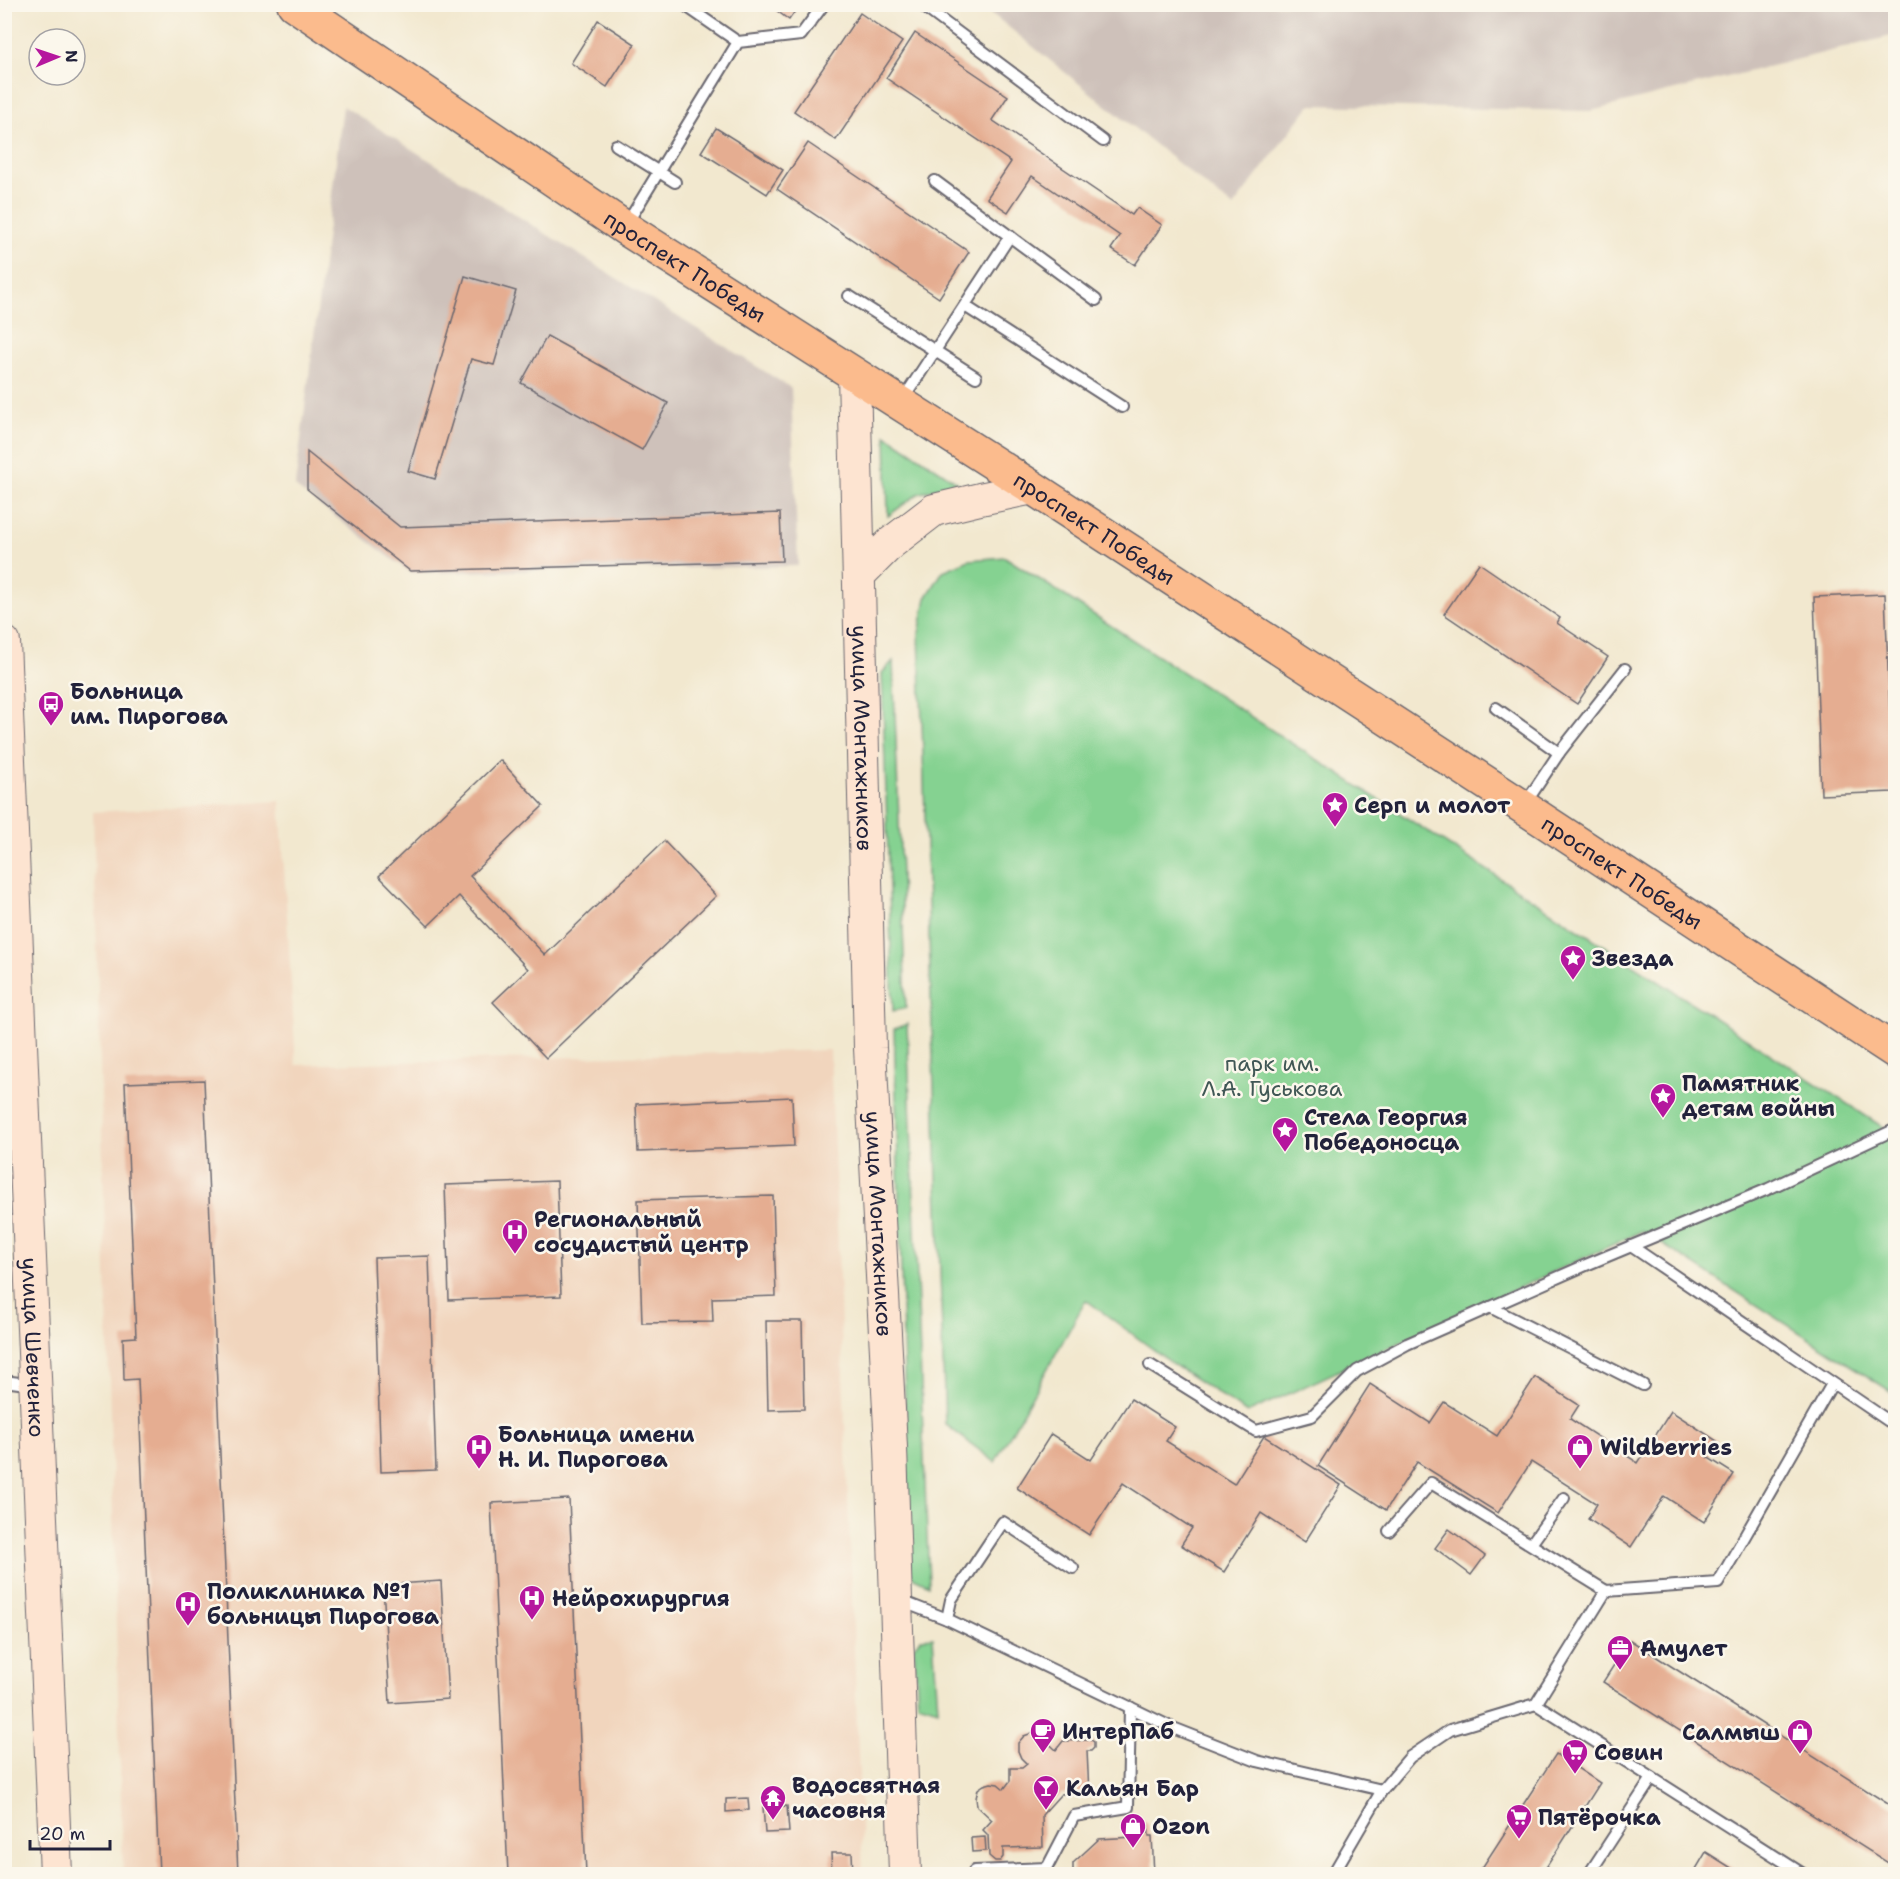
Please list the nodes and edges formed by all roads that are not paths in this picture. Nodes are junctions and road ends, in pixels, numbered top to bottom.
1 (294, 4) edge
2 (683, 4) edge
3 (824, 4) edge
4 (920, 4) edge
5 (322, 17) edge
6 (738, 42) junction
7 (1103, 141) dead end
8 (616, 145) dead end
9 (659, 172) junction
10 (935, 181) dead end
11 (675, 182) dead end
12 (625, 228) junction
13 (1010, 236) junction
14 (849, 296) dead end
15 (1096, 300) dead end
16 (965, 306) junction
17 (935, 350) junction
18 (854, 374) junction
19 (976, 377) dead end
20 (900, 404) junction
21 (1122, 407) dead end
22 (1033, 488) junction
23 (860, 574) junction
24 (4, 642) edge
25 (1625, 669) dead end
26 (1496, 708) dead end
27 (1559, 753) junction
28 (1523, 807) junction
29 (1896, 1052) edge
30 (1896, 1129) edge
31 (1631, 1246) junction
32 (1490, 1307) junction
33 (1150, 1365) dead end
34 (4, 1381) edge
35 (1832, 1384) junction
36 (1643, 1385) dead end
37 (37, 1386) junction
38 (1896, 1426) edge
39 (1564, 1498) dead end
40 (1389, 1531) dead end
41 (1531, 1544) junction
42 (1073, 1568) dead end
43 (1606, 1591) junction
44 (896, 1599) junction
45 (947, 1619) junction
46 (1536, 1704) junction
47 (1130, 1707) junction
48 (1652, 1778) junction
49 (1382, 1790) junction
50 (1799, 1874) edge
51 (56, 1875) edge
52 (906, 1875) edge
53 (974, 1875) edge
54 (1333, 1875) edge
55 (1589, 1875) edge

1 - 5 main road, проспект Победы
2 - 6 lane
3 - 6 lane
4 - 7 lane
5 - 12 main road, проспект Победы
6 - 9 lane
8 - 9 lane
9 - 11 lane
9 - 12 lane
10 - 13 lane
12 - 18 main road, проспект Победы
13 - 15 lane
13 - 16 lane
14 - 17 lane
16 - 17 lane
16 - 21 lane
17 - 19 lane
17 - 20 lane
18 - 20 main road, проспект Победы
18 - 23 main road, улица Монтажников
20 - 22 main road, проспект Победы
22 - 23 main road
22 - 28 main road, проспект Победы
23 - 44 main road, улица Монтажников
24 - 37 main road, улица Шевченко
25 - 27 lane
26 - 27 lane
27 - 28 lane
28 - 29 main road, проспект Победы
30 - 31 lane
31 - 32 lane
31 - 35 lane
32 - 33 lane
32 - 36 lane
34 - 37 lane
35 - 38 lane
35 - 43 lane
37 - 51 main road, улица Шевченко
39 - 41 lane
40 - 41 lane
41 - 43 lane
42 - 45 lane
43 - 46 lane
44 - 45 lane
44 - 52 main road, улица Монтажников
45 - 47 lane
46 - 48 lane
46 - 49 lane
47 - 49 lane
47 - 53 lane
48 - 50 lane
48 - 55 lane
49 - 54 lane

